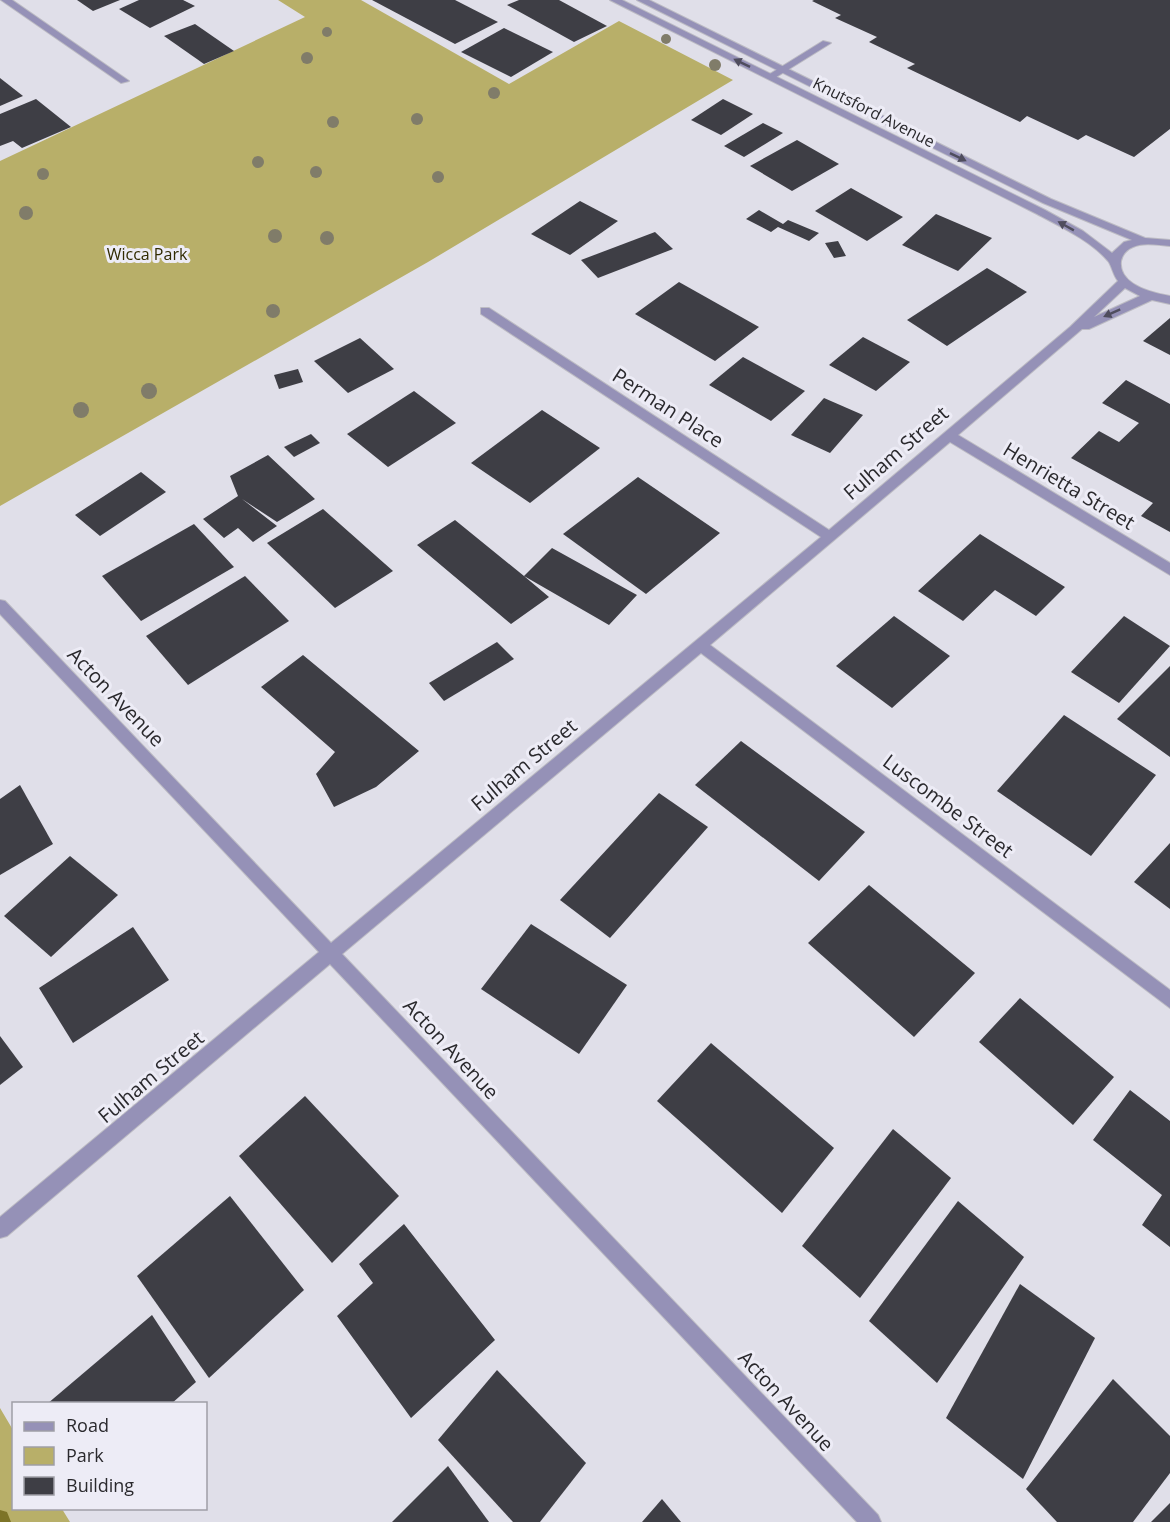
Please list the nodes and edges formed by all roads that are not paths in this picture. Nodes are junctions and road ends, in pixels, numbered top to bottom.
1 (6, 0) edge
2 (615, 0) edge
3 (642, 0) edge
4 (826, 43) dead end
5 (783, 70) junction
6 (771, 77) junction
7 (124, 81) dead end
8 (1141, 240) junction
9 (1170, 242) edge
10 (1114, 260) junction
11 (1124, 282) junction
12 (1151, 296) junction
13 (1170, 300) edge
14 (485, 311) dead end
15 (1074, 330) junction
16 (948, 435) junction
17 (830, 537) junction
18 (1170, 570) edge
19 (0, 605) edge
20 (700, 645) junction
21 (332, 954) junction
22 (1170, 1000) edge
23 (0, 1230) edge
24 (871, 1522) edge

1 - 7 street
6 -> 2 street, Knutsford Avenue
3 - 5 street, Knutsford Avenue
4 - 5 street
5 - 6 street
5 -> 8 street, Knutsford Avenue
10 -> 6 street, Knutsford Avenue
8 - 9 street
8 - 10 street
10 - 11 street
11 - 12 street
11 - 15 street, Fulham Street
12 - 13 street
12 -> 15 street, Fulham Street
14 - 17 street, Perman Place
15 - 16 street, Fulham Street
16 - 17 street, Fulham Street
16 - 18 street, Henrietta Street
17 - 20 street, Fulham Street
19 - 21 street, Acton Avenue
20 - 21 street, Fulham Street
20 - 22 street, Luscombe Street
21 - 23 street, Fulham Street
21 - 24 street, Acton Avenue

